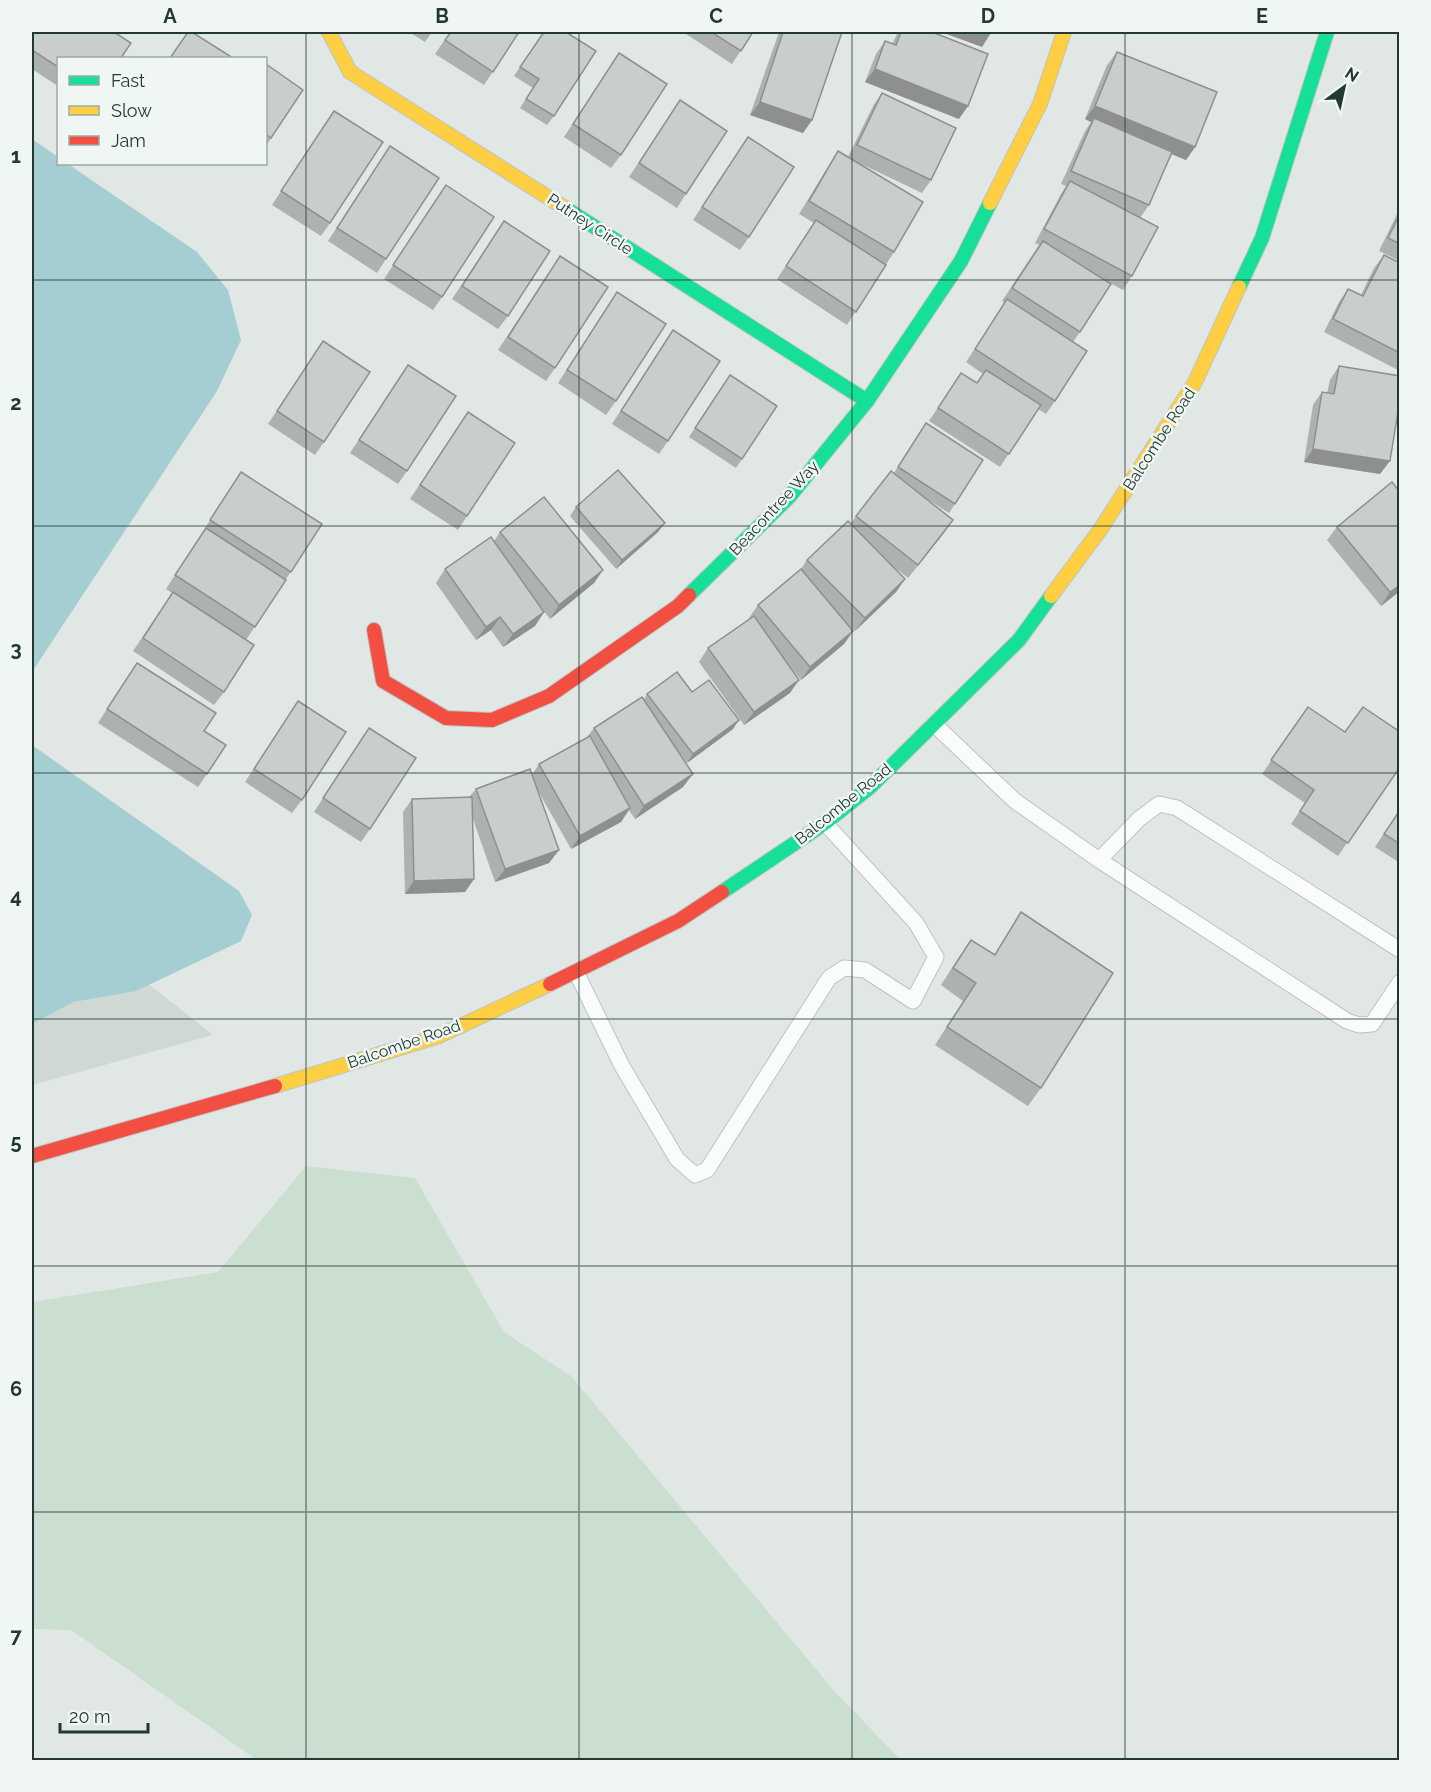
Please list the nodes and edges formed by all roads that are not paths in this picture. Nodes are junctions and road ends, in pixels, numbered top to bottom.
1 (330, 32) edge
2 (1064, 32) edge
3 (1327, 32) edge
4 (867, 401) junction
5 (374, 630) dead end
6 (935, 724) junction
7 (825, 823) junction
8 (1099, 861) junction
9 (1400, 950) edge
10 (576, 972) junction
11 (1400, 982) edge
12 (32, 1156) edge

1 - 4 street, Putney Circle
2 - 4 street, Beacontree Way
3 - 6 street, Balcombe Road
4 - 5 street, Beacontree Way
6 - 7 street, Balcombe Road
6 - 8 lane
7 - 10 street, Balcombe Road
7 - 10 lane
8 - 9 lane
8 - 11 lane
10 - 12 street, Balcombe Road

